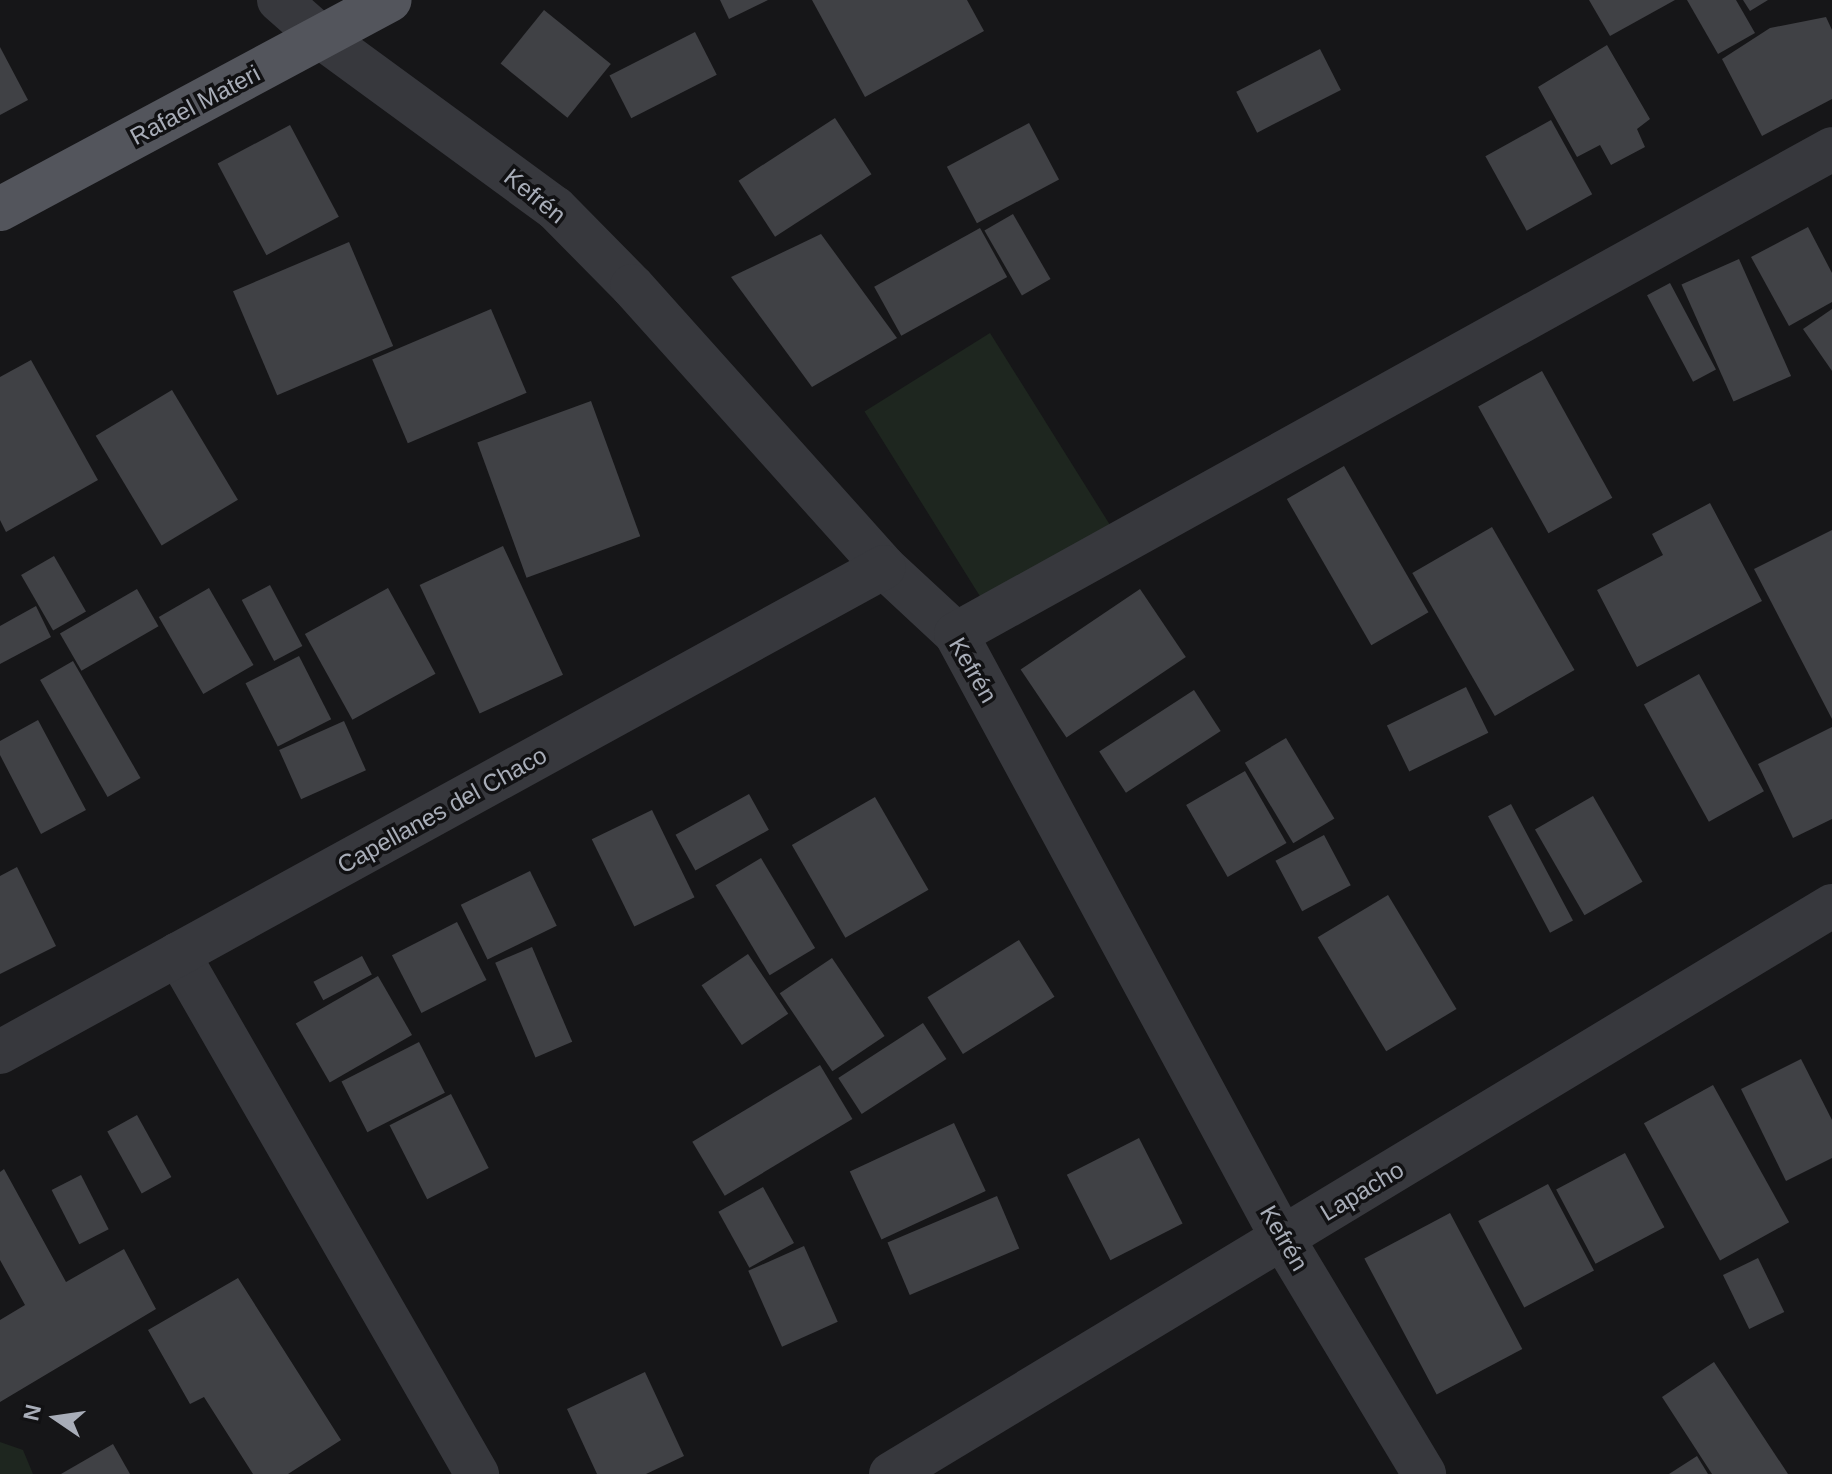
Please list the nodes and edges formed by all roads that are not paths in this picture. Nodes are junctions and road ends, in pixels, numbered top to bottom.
1 (279, 0) edge
2 (390, 0) edge
3 (321, 37) junction
4 (1832, 149) edge
5 (0, 209) edge
6 (884, 567) junction
7 (956, 634) junction
8 (1832, 906) edge
9 (178, 954) junction
10 (0, 1052) edge
11 (1283, 1239) junction
12 (477, 1474) edge
13 (891, 1474) edge
14 (1424, 1474) edge

1 - 3 street, Kefrén
2 - 3 main road, Rafael Materi
3 - 5 main road, Rafael Materi
3 - 6 street, Kefrén
4 - 7 street
6 - 7 street, Kefrén
6 - 9 street, Capellanes del Chaco
7 - 11 street, Kefrén
8 - 11 street, Lapacho
9 - 10 street, Capellanes del Chaco
9 - 12 street
11 - 13 street, Lapacho
11 - 14 street, Kefrén

